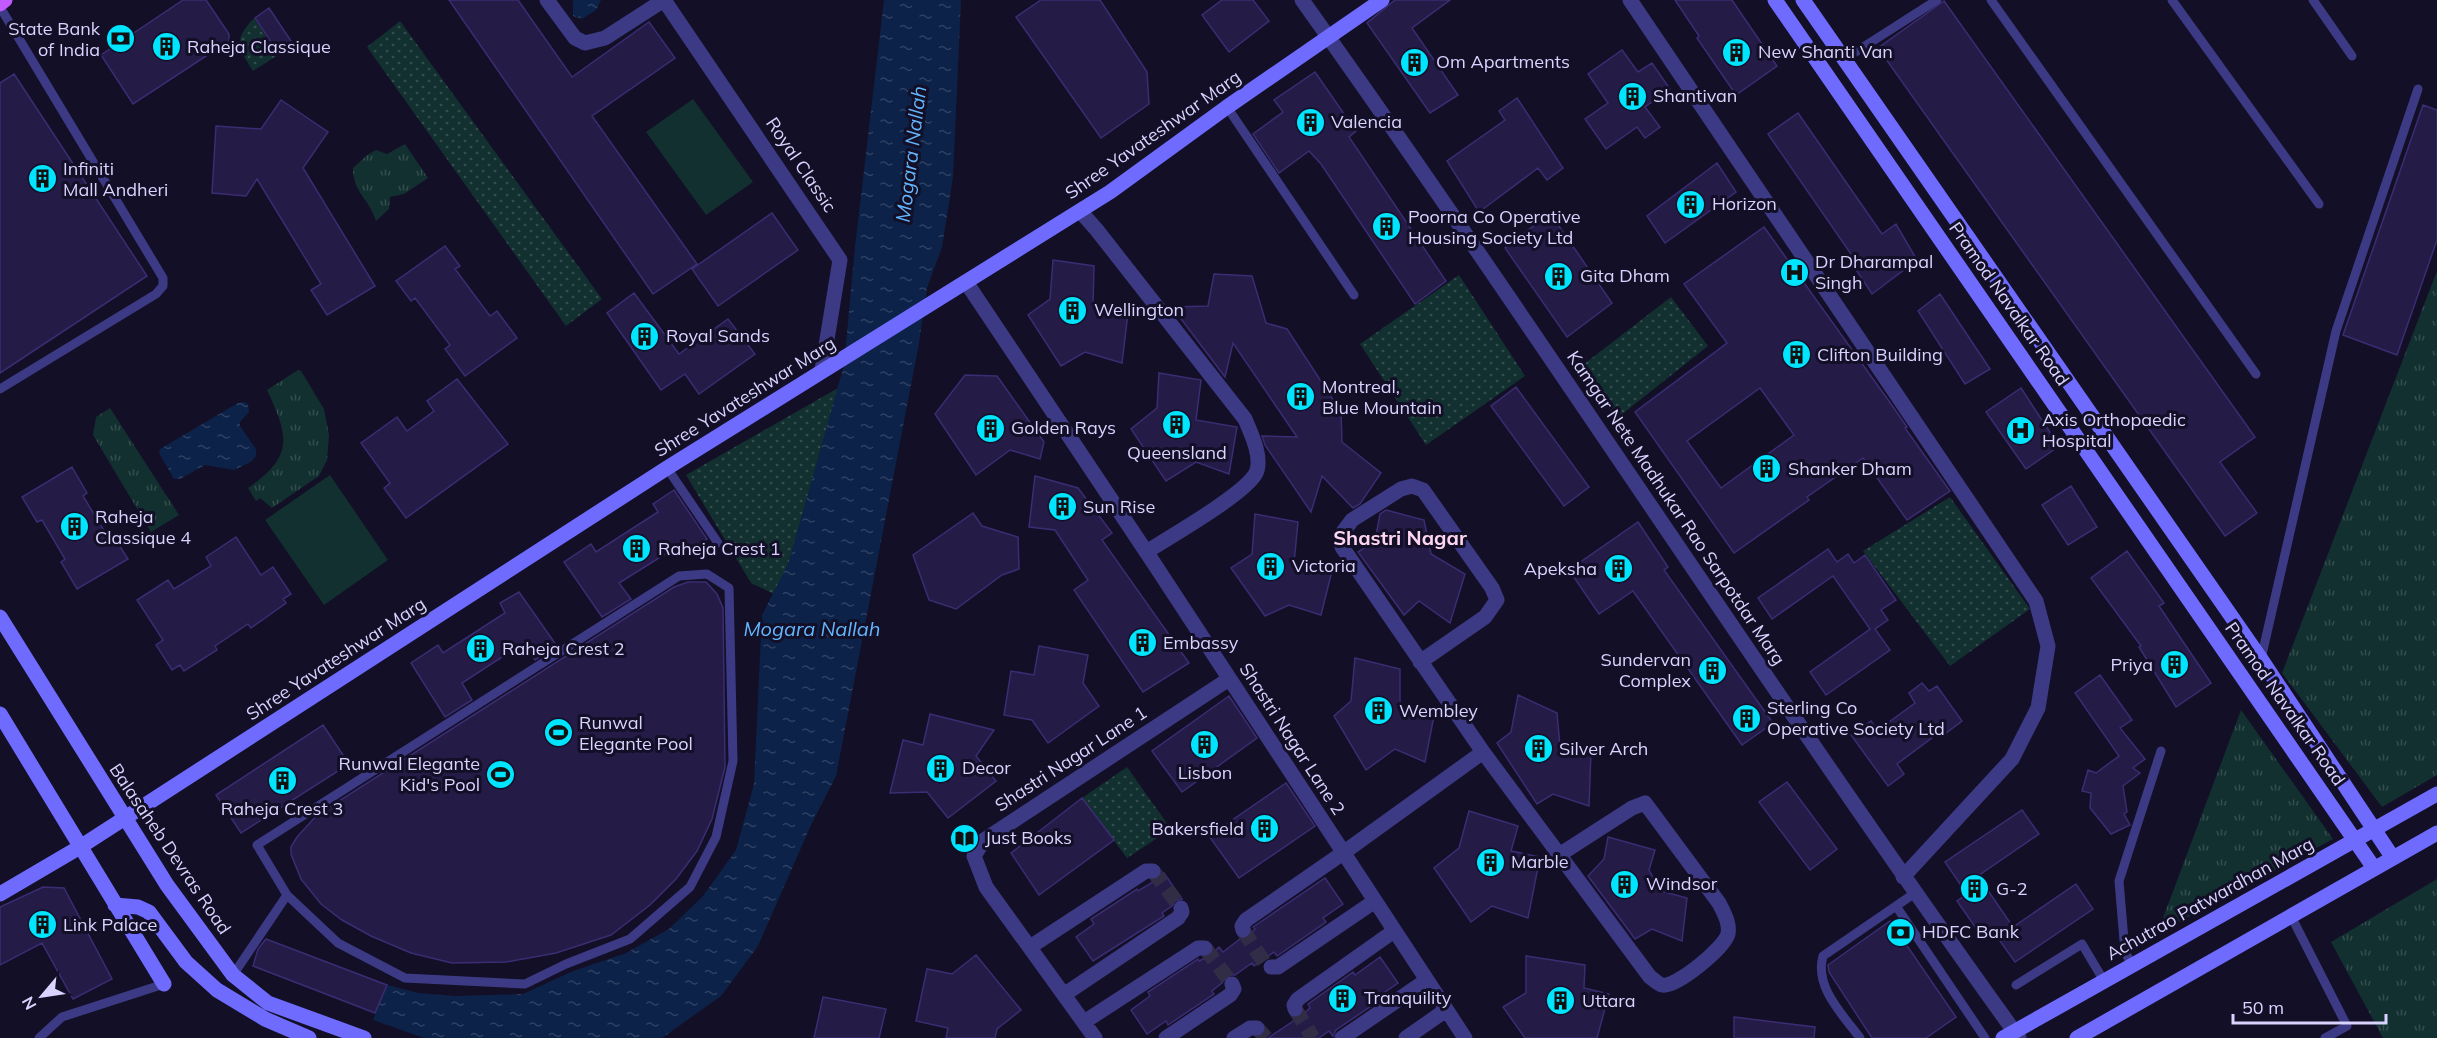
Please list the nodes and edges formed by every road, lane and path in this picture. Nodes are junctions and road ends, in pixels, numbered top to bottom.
1 (5, 0) edge
2 (548, 0) edge
3 (664, 0) edge
4 (1302, 0) edge
5 (1382, 0) edge
6 (1630, 0) edge
7 (1775, 0) edge
8 (1803, 0) edge
9 (1937, 0) edge
10 (1990, 0) edge
11 (2172, 0) edge
12 (2313, 0) edge
13 (0, 5) edge
14 (1328, 37) junction
15 (2352, 56) dead end
16 (1843, 60) junction
17 (1825, 73) junction
18 (2418, 89) dead end
19 (1227, 107) junction
20 (2319, 204) dead end
21 (1080, 211) junction
22 (966, 282) junction
23 (1353, 295) dead end
24 (829, 366) junction
25 (2256, 374) dead end
26 (0, 389) edge
27 (667, 468) junction
28 (718, 543) dead end
29 (1146, 552) junction
30 (0, 617) edge
31 (2261, 658) junction
32 (1420, 662) junction
33 (1229, 678) junction
34 (0, 714) edge
35 (2161, 751) dead end
36 (1483, 752) junction
37 (2437, 794) edge
38 (124, 819) junction
39 (2374, 830) junction
40 (2437, 833) edge
41 (2355, 840) junction
42 (80, 847) junction
43 (1343, 853) junction
44 (1559, 855) junction
45 (2393, 858) junction
46 (2374, 868) junction
47 (1154, 871) dead end
48 (1903, 877) junction
49 (1915, 893) junction
50 (0, 894) edge
51 (287, 896) junction
52 (1375, 901) junction
53 (115, 905) junction
54 (1896, 906) junction
55 (1181, 908) dead end
56 (2291, 916) junction
57 (1243, 930) dead end
58 (1394, 930) junction
59 (1030, 947) junction
60 (1205, 948) dead end
61 (2132, 965) junction
62 (1271, 967) dead end
63 (232, 975) junction
64 (1427, 980) junction
65 (2104, 981) junction
66 (164, 984) joint
67 (1232, 984) dead end
68 (2016, 985) dead end
69 (1065, 994) junction
70 (1295, 1009) dead end
71 (1446, 1010) junction
72 (1257, 1028) dead end
73 (1088, 1032) edge
74 (2012, 1036) edge
75 (39, 1038) edge
76 (309, 1038) edge
77 (364, 1038) edge
78 (1166, 1038) edge
79 (1234, 1038) edge
80 (1342, 1038) edge
81 (1406, 1038) edge
82 (1465, 1038) edge
83 (1860, 1038) edge
84 (1985, 1038) edge
85 (2078, 1038) edge
86 (2325, 1038) edge

1 - 13 main road
2 - 3 street
3 - 24 street, Royal Classic
4 - 14 street, Kamgar Nete Madhukar Rao Sarpotdar Marg
5 - 14 street, Shree Yavateshwar Marg
6 - 48 street
7 - 17 street, Pramod Navalkar Road
8 - 16 street, Pramod Navalkar Road
9 - 16 lane
10 - 25 lane
11 - 20 lane
12 - 15 lane
13 - 26 lane
14 - 19 street, Shree Yavateshwar Marg
14 - 48 street, Kamgar Nete Madhukar Rao Sarpotdar Marg
16 - 17 street
16 - 31 street, Pramod Navalkar Road
17 - 41 street, Pramod Navalkar Road
18 - 31 lane
19 - 21 street, Shree Yavateshwar Marg
19 - 23 lane
21 - 22 street, Shree Yavateshwar Marg
21 - 29 street
22 - 24 street, Shree Yavateshwar Marg
22 - 29 street, Shastri Nagar Lane 2
24 - 27 street, Shree Yavateshwar Marg
27 - 28 lane
27 - 38 street, Shree Yavateshwar Marg
29 - 33 street, Shastri Nagar Lane 2
30 - 38 street, Balasaheb Devras Road
31 - 39 street, Pramod Navalkar Road
32 - 32 street
32 - 36 street
33 - 43 street, Shastri Nagar Lane 2
33 - 59 street, Shastri Nagar Lane 1
34 - 42 street
35 - 61 lane
36 - 43 street
36 - 44 street
37 - 39 street, Achutrao Patwardhan Marg
38 - 42 street, Shree Yavateshwar Marg
38 - 63 street, Balasaheb Devras Road
39 - 41 street, Achutrao Patwardhan Marg
39 - 45 street, Pramod Navalkar Road
40 - 45 street
41 - 46 street, Pramod Navalkar Road
41 - 61 street, Achutrao Patwardhan Marg
42 - 50 street, Shree Yavateshwar Marg
42 - 53 street
43 - 52 street, Shastri Nagar Lane 2
43 - 57 street
44 - 44 street
45 - 46 street
46 - 56 street
47 - 59 street
48 - 49 street, Kamgar Nete Madhukar Rao Sarpotdar Marg
49 - 54 lane
49 - 74 street, Kamgar Nete Madhukar Rao Sarpotdar Marg
51 - 51 lane
51 - 63 lane
52 - 58 street, Shastri Nagar Lane 2
52 - 62 street
53 - 66 street
53 - 76 street
54 - 83 lane
54 - 84 lane
55 - 69 street
56 - 85 street
56 - 86 lane
58 - 64 street, Shastri Nagar Lane 2
58 - 70 street
59 - 69 street, Shastri Nagar Lane 1
60 - 73 street
61 - 65 street, Achutrao Patwardhan Marg
63 - 77 street, Balasaheb Devras Road
64 - 71 street, Shastri Nagar Lane 2
64 - 80 street
65 - 68 lane
65 - 74 street, Achutrao Patwardhan Marg
66 - 75 lane
67 - 78 street
69 - 73 street, Shastri Nagar Lane 1
71 - 81 street
71 - 82 street, Shastri Nagar Lane 2
72 - 79 street

